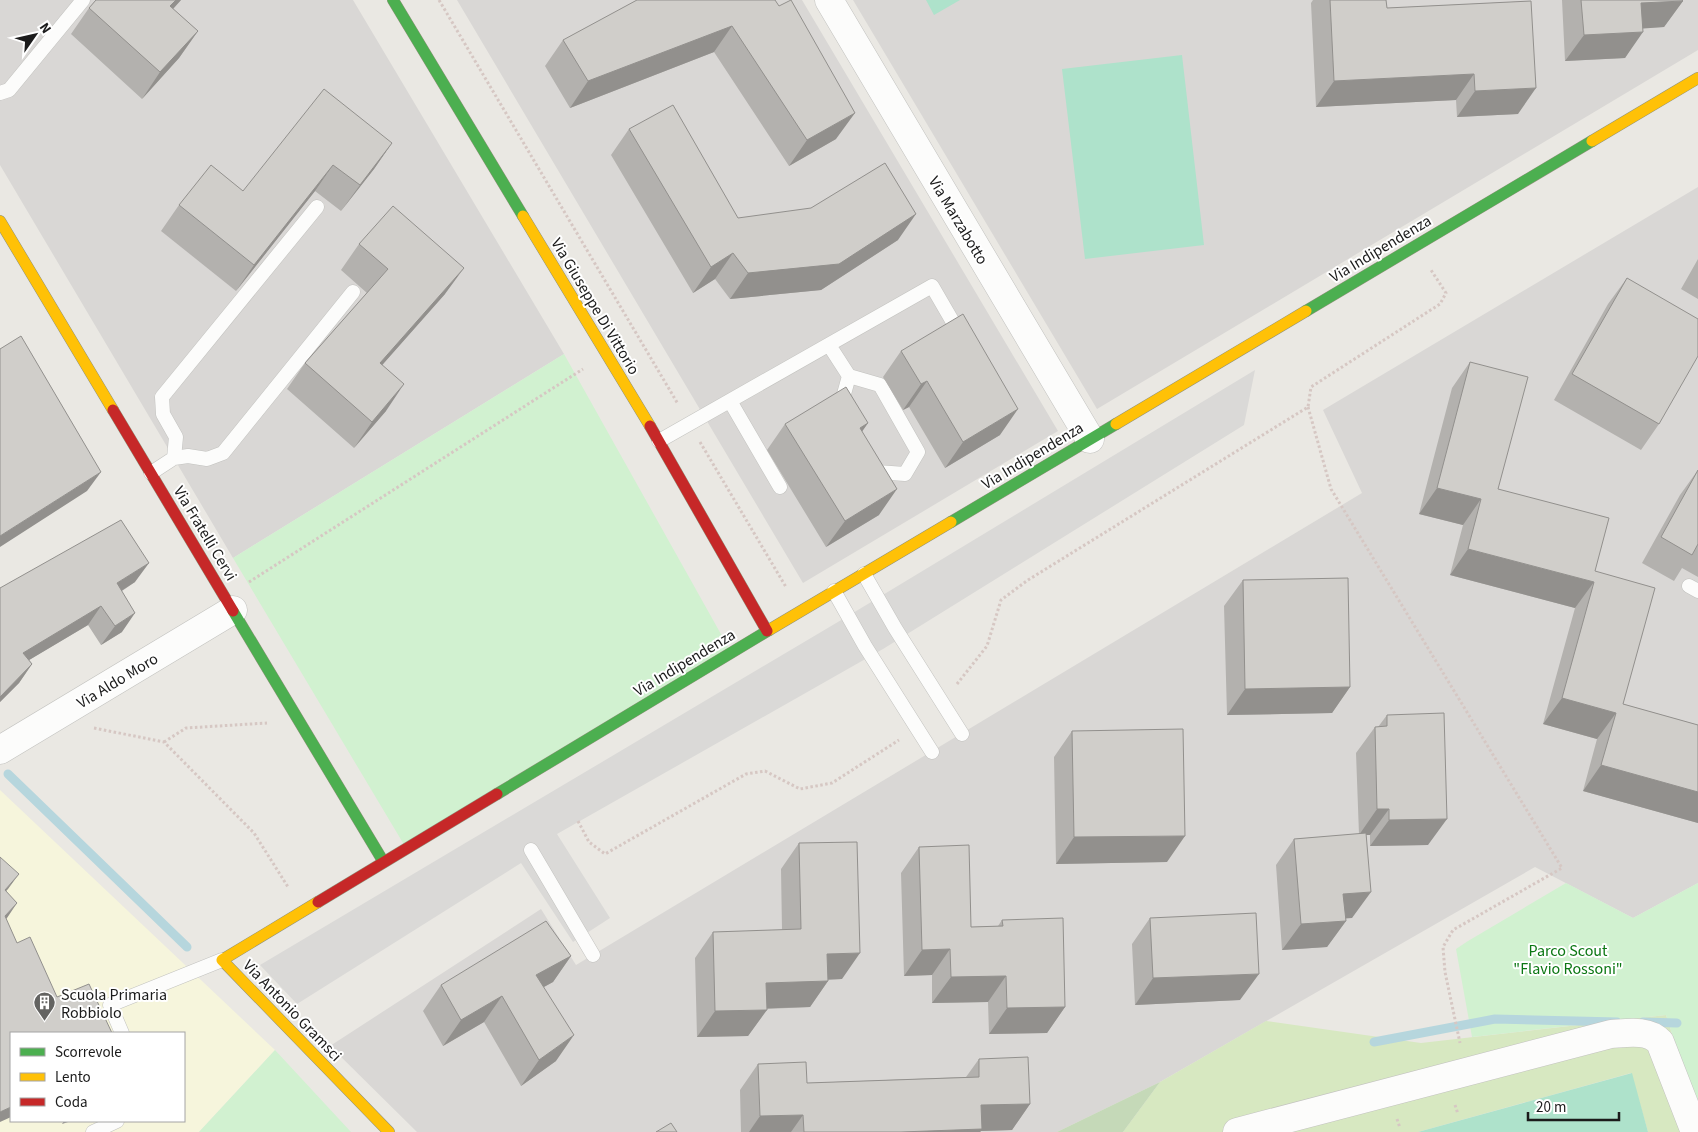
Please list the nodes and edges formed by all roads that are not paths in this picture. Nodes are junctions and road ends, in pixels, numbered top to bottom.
1 (84, 0) edge
2 (393, 0) edge
3 (828, 0) edge
4 (1698, 78) edge
5 (0, 93) edge
6 (317, 207) edge
7 (0, 221) edge
8 (353, 292) dead end
9 (829, 345) junction
10 (970, 351) edge
11 (849, 376) junction
12 (730, 401) junction
13 (845, 414) edge
14 (1090, 439) junction
15 (659, 441) junction
16 (868, 456) edge
17 (174, 458) junction
18 (151, 473) junction
19 (780, 487) dead end
20 (864, 574) junction
21 (834, 591) junction
22 (229, 604) junction
23 (767, 631) junction
24 (962, 734) dead end
25 (0, 750) edge
26 (932, 752) dead end
27 (530, 850) dead end
28 (384, 861) junction
29 (593, 955) dead end
30 (222, 960) junction
31 (122, 1032) edge
32 (115, 1122) edge
33 (93, 1132) edge
34 (389, 1132) edge
35 (1237, 1132) edge
36 (1694, 1132) edge

1 - 5 lane
2 - 15 street, Via Giuseppe Di Vittorio
3 - 14 street, Via Marzabotto
4 - 14 street, Via Indipendenza
6 - 17 lane
7 - 18 street, Via Fratelli Cervi
8 - 17 lane
9 - 10 lane
9 - 11 lane
9 - 12 lane
11 - 13 lane
11 - 16 lane
12 - 15 lane
12 - 19 lane
14 - 20 street, Via Indipendenza
15 - 23 street, Via Giuseppe Di Vittorio
17 - 18 lane
18 - 22 street, Via Fratelli Cervi
20 - 21 street, Via Indipendenza
20 - 24 lane
21 - 23 street, Via Indipendenza
21 - 26 lane
22 - 25 street, Via Aldo Moro
22 - 28 street, Via Fratelli Cervi
23 - 28 street, Via Indipendenza
27 - 29 lane
28 - 30 street, Via Antonio Gramsci
30 - 31 lane
30 - 34 street, Via Antonio Gramsci
32 - 33 lane
35 - 36 street

